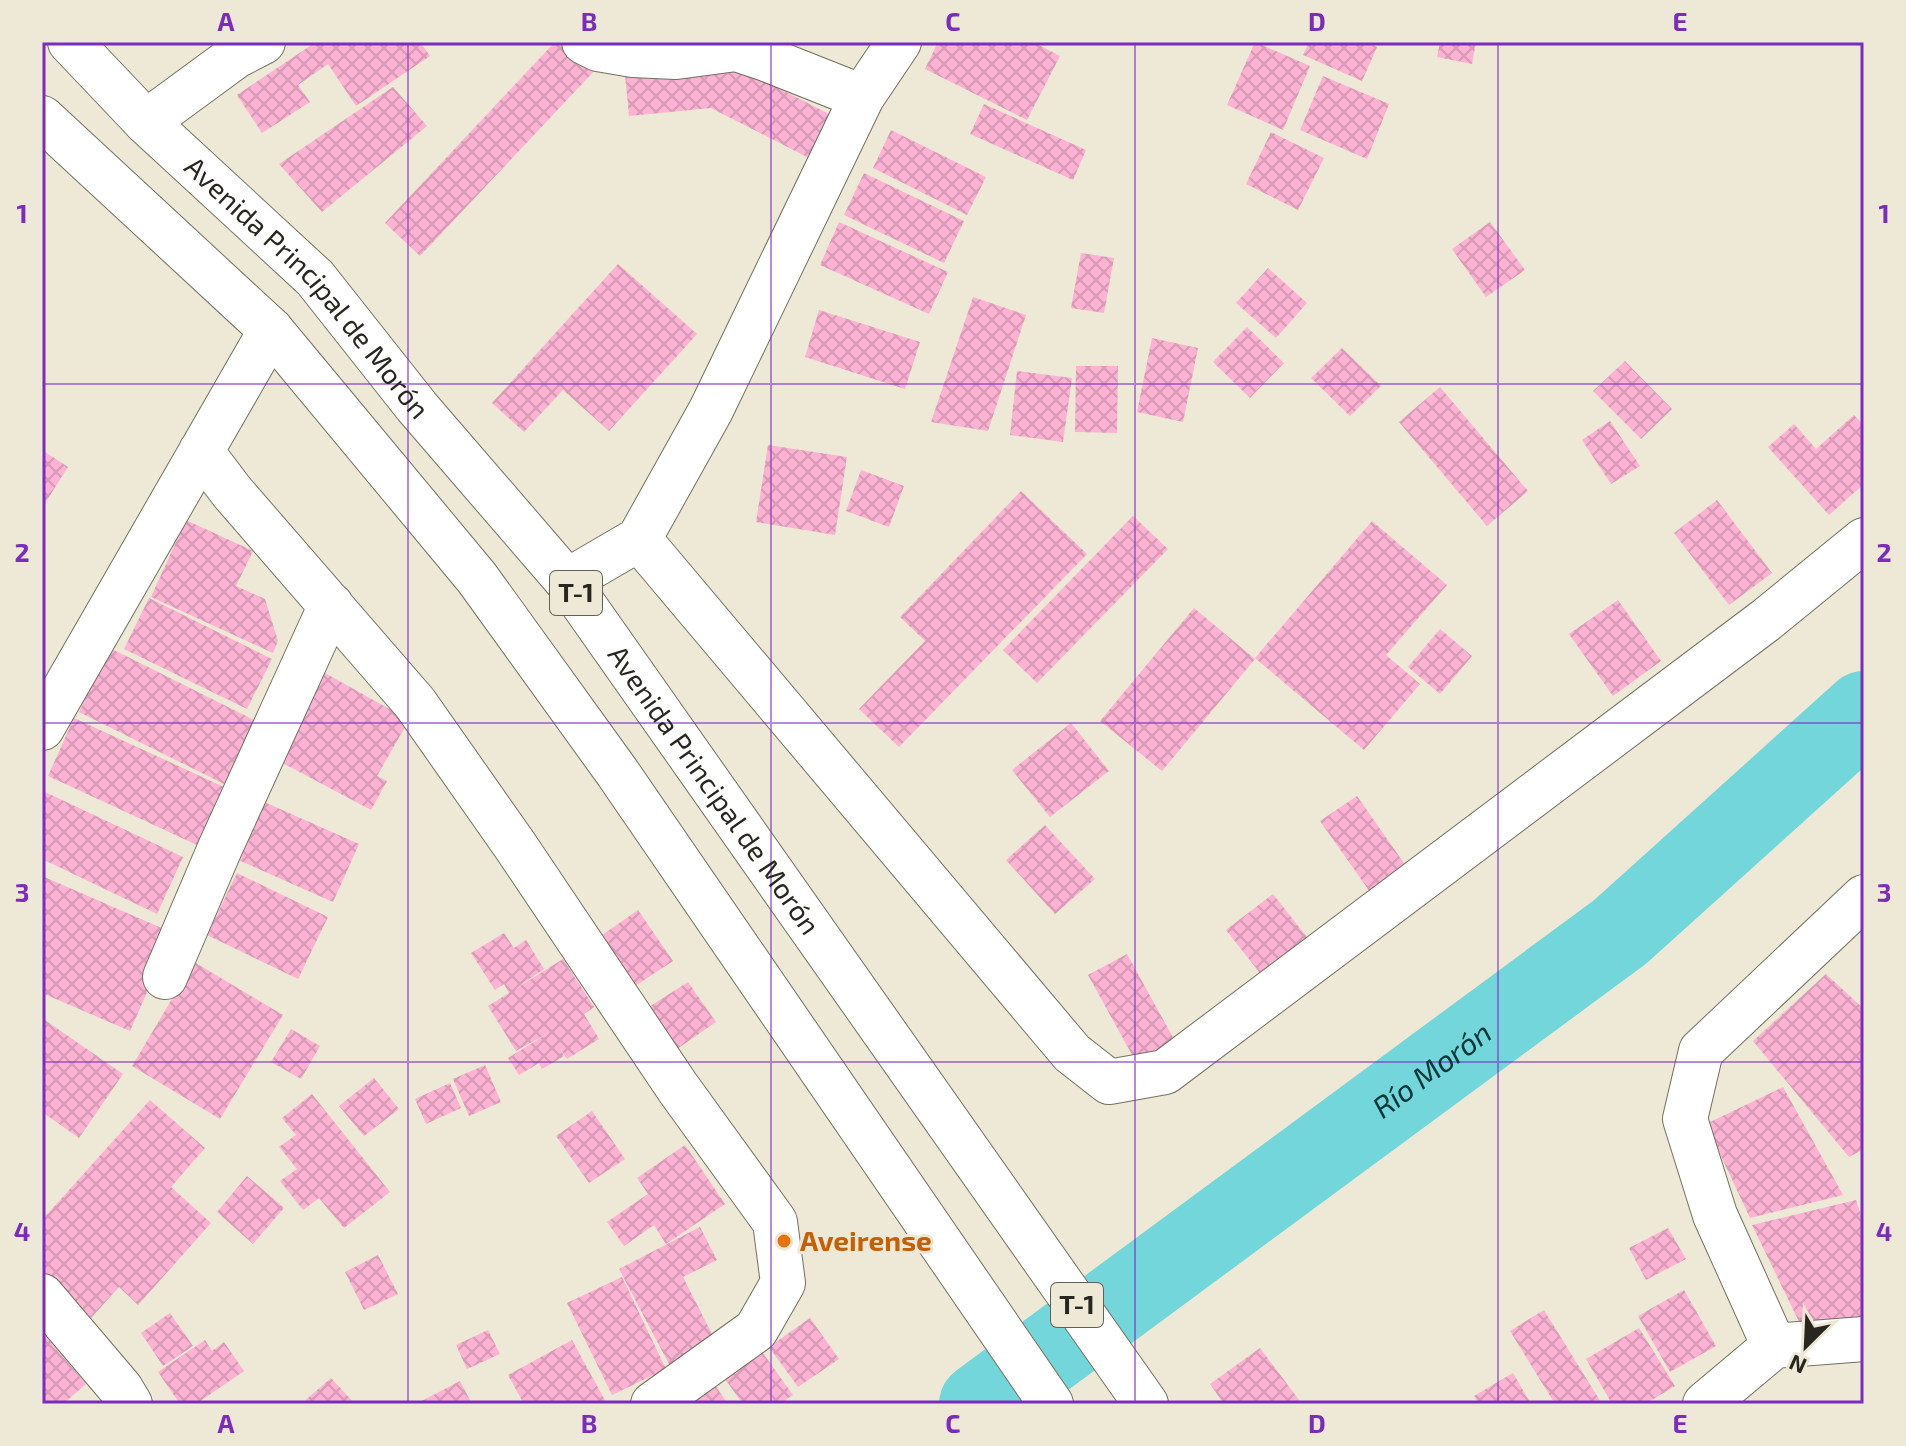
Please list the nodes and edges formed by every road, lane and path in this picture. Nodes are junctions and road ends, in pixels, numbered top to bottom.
1 (70, 42) edge
2 (263, 42) edge
3 (584, 42) edge
4 (899, 42) edge
5 (862, 97) junction
6 (42, 118) edge
7 (146, 122) junction
8 (271, 330) junction
9 (201, 451) junction
10 (639, 539) junction
11 (1864, 540) edge
12 (567, 581) junction
13 (331, 605) junction
14 (42, 728) edge
15 (1864, 897) edge
16 (165, 977) dead end
17 (42, 1296) edge
18 (1864, 1339) edge
19 (1774, 1346) junction
20 (130, 1404) edge
21 (653, 1404) edge
22 (1051, 1404) edge
23 (1146, 1404) edge
24 (1705, 1404) edge

1 - 7 street, Avenida Principal de Morón / T-1
2 - 7 street
3 - 5 street
4 - 5 street
5 - 10 street
6 - 8 street, Avenida Principal de Morón / T-1
7 - 12 street, Avenida Principal de Morón / T-1
8 - 9 street
8 - 22 street, Avenida Principal de Morón / T-1
9 - 13 street
9 - 14 street
10 - 11 street
10 - 12 street
12 - 23 street, Avenida Principal de Morón / T-1
13 - 16 street
13 - 21 street
15 - 19 street
17 - 20 street
18 - 19 street
19 - 24 street

